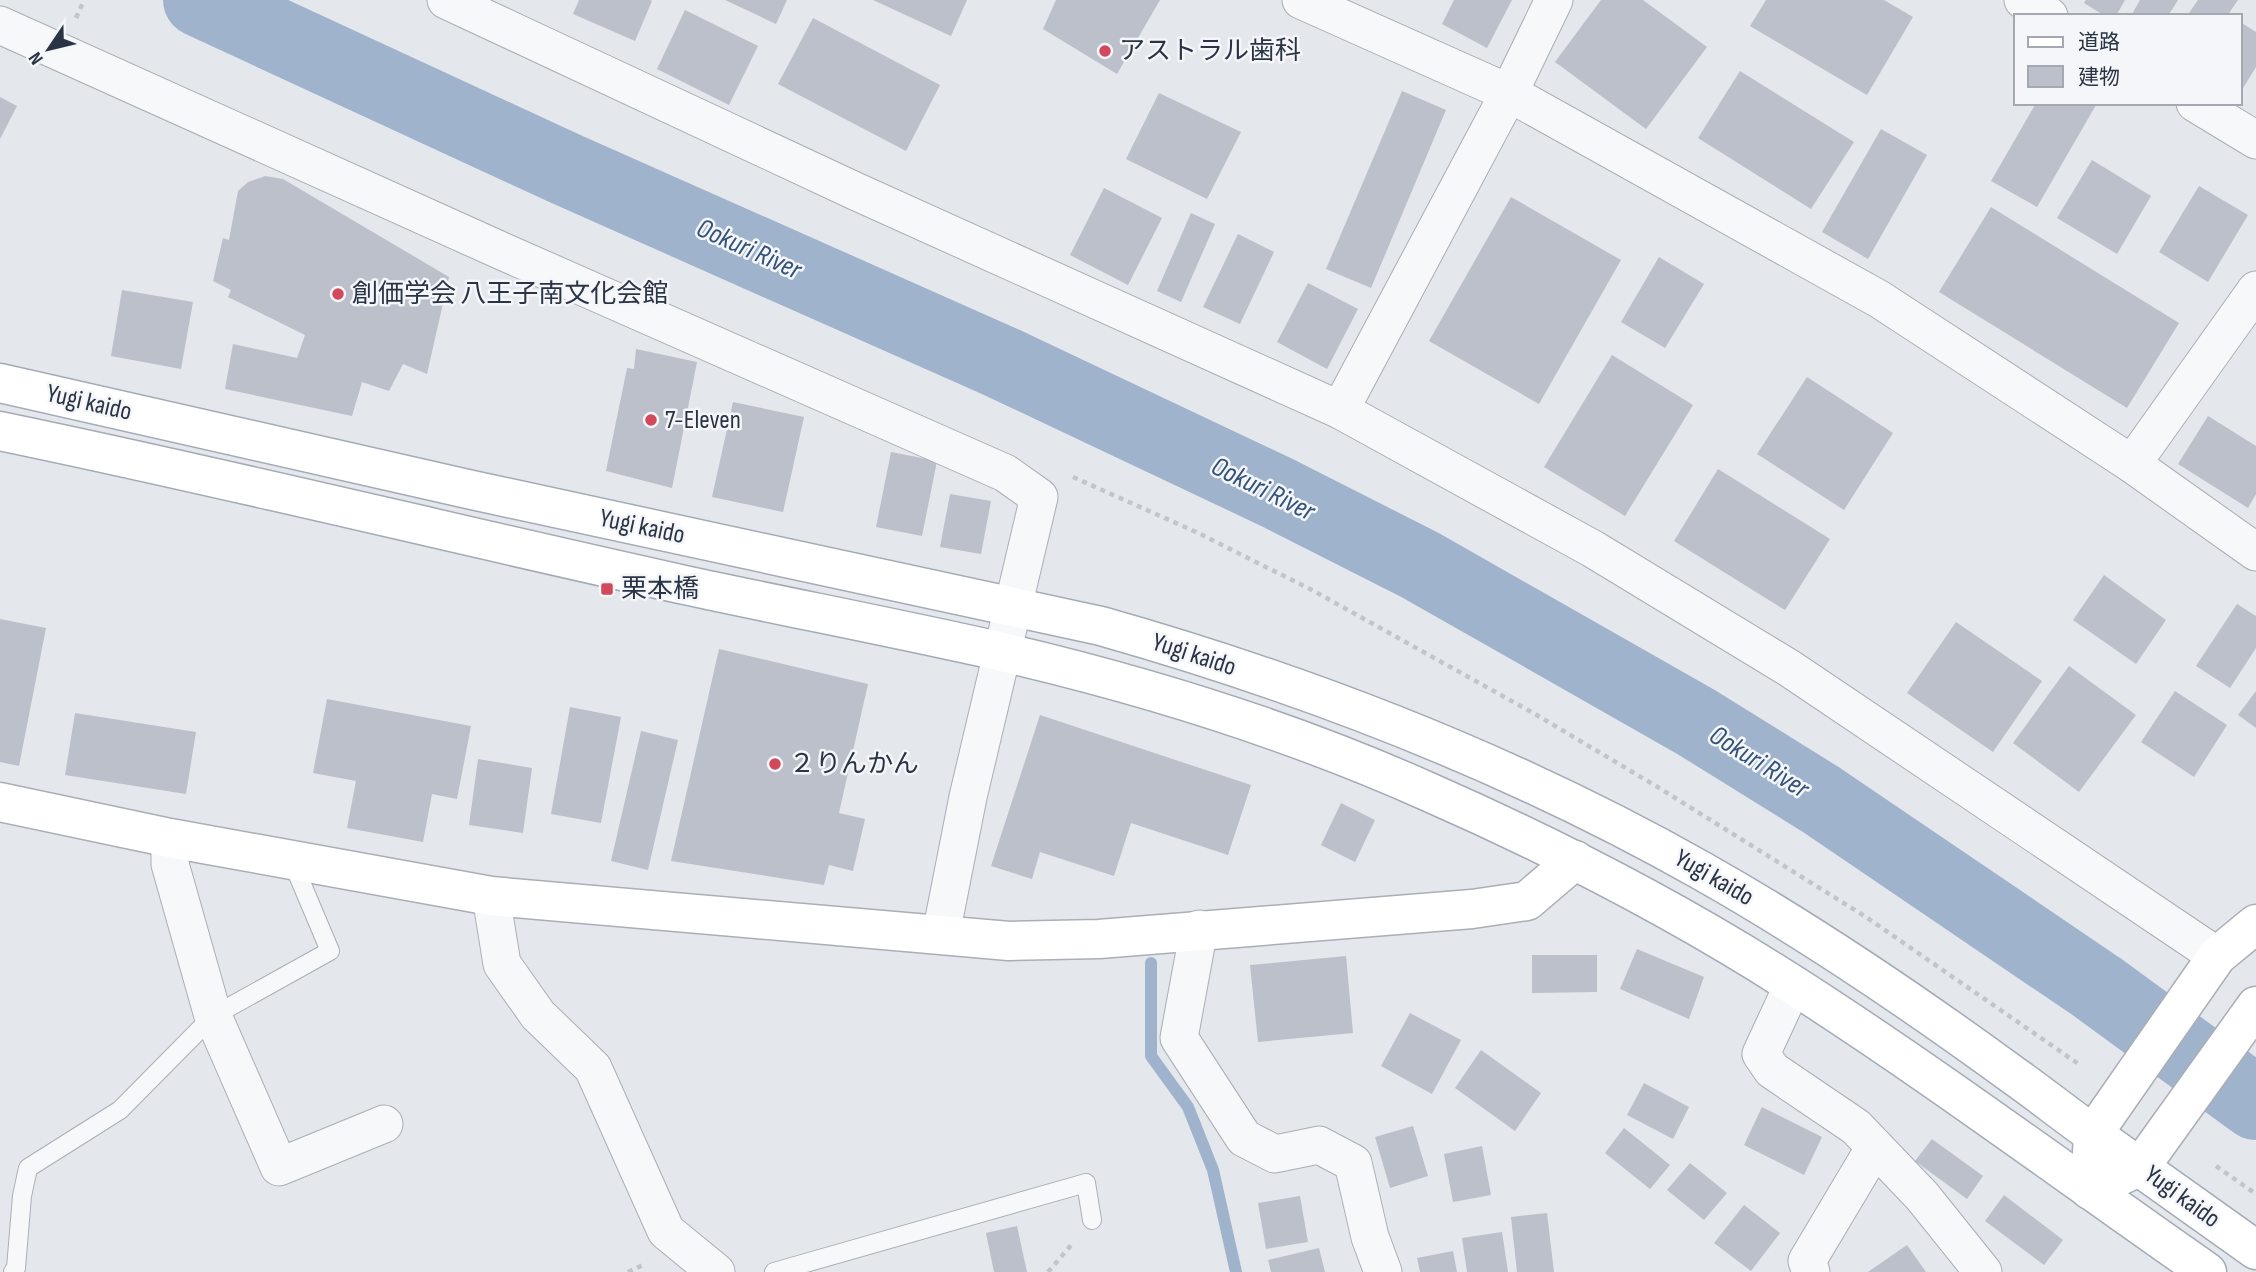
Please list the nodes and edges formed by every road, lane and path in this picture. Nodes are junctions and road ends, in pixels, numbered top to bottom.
1 (84, 0) edge
2 (446, 0) edge
3 (1301, 0) edge
4 (1554, 0) edge
5 (2023, 0) edge
6 (2046, 14) edge
7 (77, 15) dead end
8 (0, 25) edge
9 (1509, 93) junction
10 (2198, 105) edge
11 (2256, 140) edge
12 (2256, 290) edge
13 (0, 383) edge
14 (1340, 410) junction
15 (0, 431) edge
16 (2132, 464) junction
17 (1067, 474) dead end
18 (2256, 552) edge
19 (1013, 607) junction
20 (1002, 652) junction
21 (0, 802) edge
22 (170, 838) junction
23 (1575, 860) junction
24 (292, 861) junction
25 (491, 896) junction
26 (2256, 924) edge
27 (1199, 929) junction
28 (941, 934) junction
29 (2217, 956) junction
30 (1793, 985) junction
31 (2250, 1014) edge
32 (213, 1017) junction
33 (2080, 1065) dead end
34 (384, 1124) dead end
35 (2093, 1134) junction
36 (1875, 1147) junction
37 (2140, 1166) junction
38 (2216, 1166) dead end
39 (2090, 1189) junction
40 (2256, 1194) edge
41 (1092, 1220) joint
42 (2256, 1250) edge
43 (13, 1272) edge
44 (716, 1272) edge
45 (774, 1272) edge
46 (1048, 1272) edge
47 (1383, 1272) edge
48 (1811, 1272) edge
49 (1983, 1272) edge
50 (2207, 1272) edge

1 - 7 path
2 - 14 street
3 - 9 street
4 - 9 street
5 - 6 street
8 - 19 street
9 - 14 street
9 - 16 street
10 - 11 street
12 - 16 street
13 - 19 main road, Yugi kaido
14 - 29 street
15 - 20 main road, Yugi kaido
16 - 18 street
17 - 33 path
19 - 20 street
19 - 35 main road, Yugi kaido
20 - 23 main road, Yugi kaido
20 - 28 street
21 - 22 main road
22 - 24 main road
22 - 32 street
23 - 27 main road
23 - 30 main road, Yugi kaido
24 - 25 main road
24 - 32 lane
25 - 28 main road
25 - 44 street
26 - 29 main road
27 - 28 main road
27 - 47 street
29 - 35 main road
30 - 36 street
30 - 39 main road, Yugi kaido
31 - 37 main road
32 - 34 street
32 - 43 lane
35 - 37 main road, Yugi kaido
35 - 39 main road
36 - 48 street
36 - 49 street
37 - 39 main road
37 - 42 main road, Yugi kaido
38 - 40 path
39 - 50 main road, Yugi kaido
41 - 45 lane
41 - 46 path

